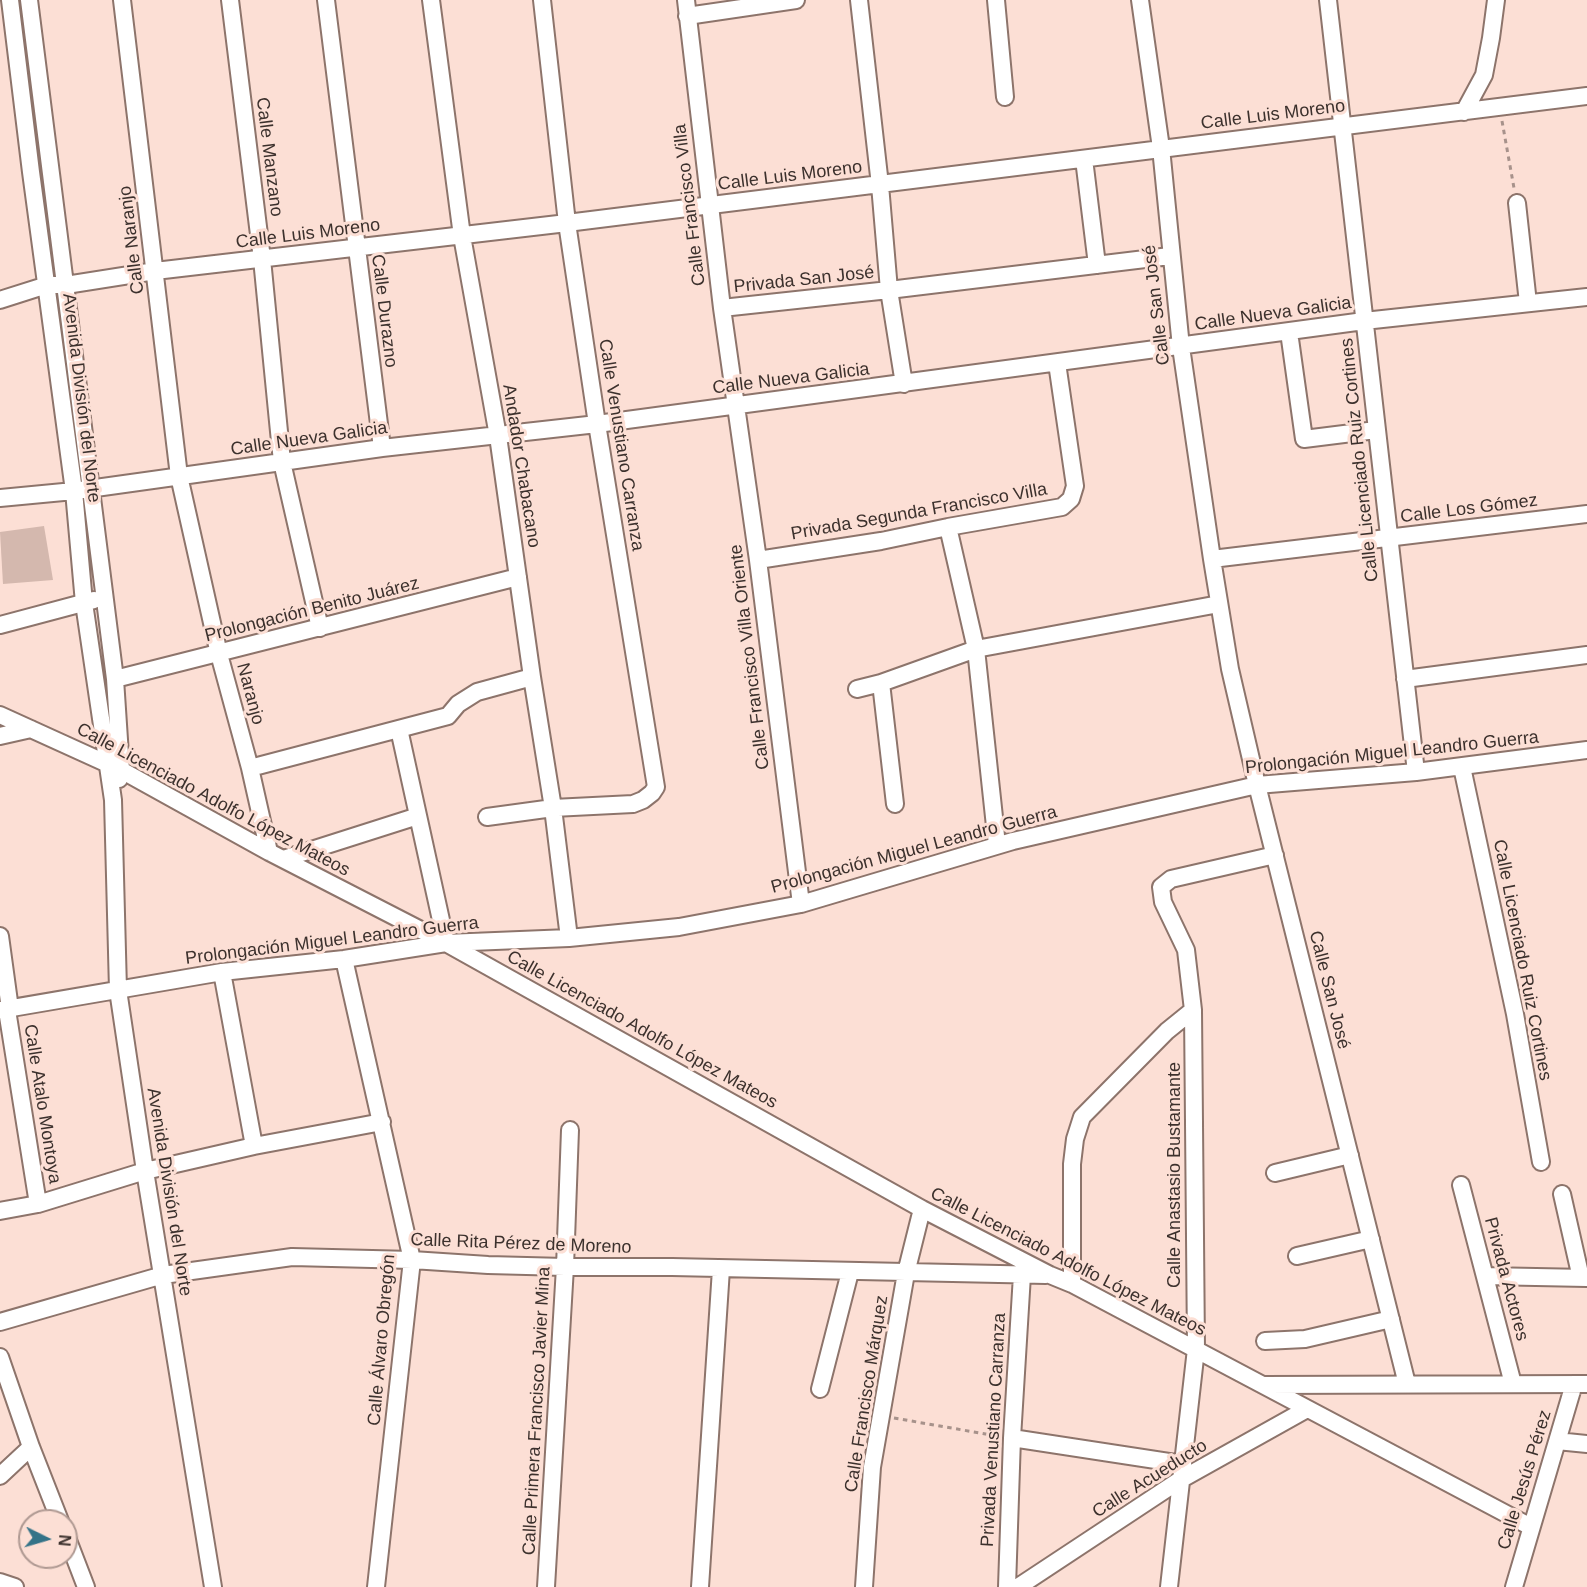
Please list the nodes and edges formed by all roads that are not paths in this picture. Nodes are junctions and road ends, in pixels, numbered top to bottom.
1 (10, 0) edge
2 (29, 0) edge
3 (122, 0) edge
4 (230, 0) edge
5 (326, 0) edge
6 (431, 0) edge
7 (542, 0) edge
8 (796, 0) edge
9 (859, 0) edge
10 (996, 0) edge
11 (1140, 0) edge
12 (1328, 0) edge
13 (1496, 0) edge
14 (686, 8) edge
15 (1587, 96) edge
16 (1005, 97) dead end
17 (1464, 112) junction
18 (1342, 127) junction
19 (1161, 148) junction
20 (1084, 159) junction
21 (880, 184) junction
22 (1517, 203) road end
23 (710, 206) junction
24 (567, 223) junction
25 (462, 236) junction
26 (356, 248) junction
27 (1170, 256) junction
28 (262, 259) junction
29 (1097, 265) junction
30 (155, 271) junction
31 (46, 285) junction
32 (66, 285) junction
33 (889, 290) junction
34 (1587, 297) edge
35 (0, 300) edge
36 (1528, 303) junction
37 (722, 308) junction
38 (1364, 321) junction
39 (1289, 332) junction
40 (1181, 347) junction
41 (1057, 363) junction
42 (904, 384) junction
43 (737, 406) junction
44 (597, 424) junction
45 (1376, 430) junction
46 (498, 436) junction
47 (382, 448) junction
48 (282, 462) junction
49 (179, 476) junction
50 (82, 489) junction
51 (0, 498) edge
52 (1587, 514) edge
53 (948, 527) junction
54 (1388, 538) junction
55 (1212, 559) junction
56 (758, 560) junction
57 (518, 577) junction
58 (104, 597) junction
59 (84, 603) junction
60 (1219, 604) junction
61 (0, 625) edge
62 (320, 628) junction
63 (976, 649) junction
64 (219, 654) junction
65 (1587, 655) edge
66 (532, 677) junction
67 (115, 679) junction
68 (1405, 679) junction
69 (881, 683) junction
70 (857, 689) dead end
71 (0, 715) edge
72 (30, 729) junction
73 (399, 729) junction
74 (0, 736) edge
75 (1587, 750) edge
76 (115, 767) junction
77 (1462, 767) junction
78 (250, 768) junction
79 (1416, 772) junction
80 (1257, 785) junction
81 (895, 804) dead end
82 (553, 808) junction
83 (418, 816) junction
84 (487, 817) dead end
85 (997, 845) junction
86 (1275, 855) junction
87 (276, 856) junction
88 (801, 904) junction
89 (0, 936) edge
90 (569, 938) junction
91 (446, 943) junction
92 (344, 958) junction
93 (222, 972) junction
94 (118, 990) junction
95 (6, 1010) edge
96 (1193, 1010) junction
97 (382, 1122) junction
98 (570, 1130) dead end
99 (254, 1146) junction
100 (1350, 1155) junction
101 (1541, 1162) dead end
102 (145, 1171) junction
103 (1275, 1173) dead end
104 (1461, 1185) dead end
105 (1562, 1194) dead end
106 (38, 1204) junction
107 (922, 1209) junction
108 (0, 1211) edge
109 (1371, 1239) junction
110 (1297, 1256) dead end
111 (412, 1260) junction
112 (565, 1267) junction
113 (721, 1269) junction
114 (850, 1272) junction
115 (906, 1273) junction
116 (163, 1275) junction
117 (1022, 1275) junction
118 (1050, 1275) junction
119 (1485, 1276) junction
120 (1584, 1278) edge
121 (1072, 1284) junction
122 (1391, 1319) junction
123 (0, 1322) edge
124 (1265, 1341) dead end
125 (1196, 1349) junction
126 (0, 1357) edge
127 (3, 1376) edge
128 (1407, 1384) junction
129 (1513, 1384) junction
130 (1581, 1384) edge
131 (1262, 1385) junction
132 (820, 1389) dead end
133 (1307, 1409) junction
134 (1012, 1438) junction
135 (1557, 1441) junction
136 (1587, 1444) edge
137 (31, 1447) junction
138 (1181, 1472) junction
139 (0, 1476) edge
140 (55, 1509) edge
141 (1531, 1527) junction
142 (78, 1566) edge
143 (0, 1582) edge
144 (15, 1587) edge
145 (86, 1587) edge
146 (213, 1587) edge
147 (376, 1587) edge
148 (546, 1587) edge
149 (700, 1587) edge
150 (864, 1587) edge
151 (1007, 1587) edge
152 (1018, 1587) edge
153 (1169, 1587) edge
154 (1514, 1587) edge

1 - 31 street, Avenida División del Norte
2 - 32 street, Avenida División del Norte
3 - 30 street, Calle Naranjo
4 - 28 street, Calle Manzano
5 - 26 street, Calle Durazno
6 - 25 street, Andador Chabacano
7 - 24 street, Calle Venustiano Carranza
8 - 14 street
9 - 21 street
10 - 16 street
11 - 19 street, Calle San José
12 - 18 street, Calle Licenciado Ruiz Cortines
13 - 17 street
14 - 23 street, Calle Francisco Villa
15 - 17 street, Calle Luis Moreno
17 - 18 street, Calle Luis Moreno
18 - 19 street, Calle Luis Moreno
18 - 38 street, Calle Licenciado Ruiz Cortines
19 - 20 street, Calle Luis Moreno
19 - 27 street, Calle San José
20 - 21 street, Calle Luis Moreno
20 - 29 street
21 - 23 street, Calle Luis Moreno
21 - 33 street
22 - 36 street
23 - 24 street, Calle Luis Moreno
23 - 37 street, Calle Francisco Villa
24 - 25 street, Calle Luis Moreno
24 - 44 street, Calle Venustiano Carranza
25 - 26 street, Calle Luis Moreno
25 - 46 street, Andador Chabacano
26 - 28 street, Calle Luis Moreno
26 - 47 street, Calle Durazno
27 - 29 street
27 - 40 street, Calle San José
28 - 30 street, Calle Luis Moreno
28 - 48 street, Calle Manzano
29 - 33 street
30 - 32 street, Calle Luis Moreno
30 - 49 street, Calle Naranjo
31 - 32 street, Calle Luis Moreno
31 - 35 street, Calle Luis Moreno
31 - 50 street, Avenida División del Norte
32 - 50 street, Avenida División del Norte
33 - 37 street, Privada San José
33 - 42 street
34 - 36 street, Calle Nueva Galicia
36 - 38 street, Calle Nueva Galicia
37 - 43 street, Calle Francisco Villa
38 - 39 street, Calle Nueva Galicia
38 - 45 street, Calle Licenciado Ruiz Cortines
39 - 40 street, Calle Nueva Galicia
39 - 45 street
40 - 41 street, Calle Nueva Galicia
40 - 55 street, Calle San José
41 - 42 street, Calle Nueva Galicia
41 - 53 street, Privada Segunda Francisco Villa
42 - 43 street, Calle Nueva Galicia
43 - 44 street, Calle Nueva Galicia
43 - 56 street, Calle Francisco Villa Oriente
44 - 46 street, Calle Nueva Galicia
44 - 82 street, Calle Venustiano Carranza
45 - 54 street, Calle Licenciado Ruiz Cortines
46 - 47 street, Calle Nueva Galicia
46 - 57 street, Andador Chabacano
47 - 48 street, Calle Nueva Galicia
48 - 49 street, Calle Nueva Galicia
48 - 62 street, Calle Manzano
49 - 50 street, Calle Nueva Galicia
49 - 64 street, Naranjo
50 - 51 street, Calle Nueva Galicia
50 - 58 street, Avenida División del Norte
50 - 59 street, Avenida División del Norte
52 - 54 street, Calle Los Gómez
53 - 56 street, Privada Segunda Francisco Villa
53 - 63 street
54 - 55 street, Calle Los Gómez
54 - 68 street, Calle Licenciado Ruiz Cortines
55 - 60 street, Calle San José
56 - 88 street, Calle Francisco Villa Oriente
57 - 62 street, Prolongación Benito Juárez
57 - 66 street, Andador Chabacano
58 - 59 street
58 - 67 street, Avenida División del Norte
59 - 61 street
59 - 76 street, Avenida División del Norte
60 - 63 street
60 - 80 street, Calle San José
62 - 64 street, Prolongación Benito Juárez
63 - 69 street
63 - 85 street
64 - 67 street, Prolongación Benito Juárez
64 - 78 street, Naranjo
65 - 68 street
66 - 73 street
66 - 82 street, Andador Chabacano
67 - 76 street, Avenida División del Norte
68 - 79 street, Calle Licenciado Ruiz Cortines
69 - 70 street
69 - 81 street
71 - 72 street, Calle Licenciado Adolfo López Mateos
72 - 74 street
72 - 76 street, Calle Licenciado Adolfo López Mateos
73 - 78 street
73 - 83 street
75 - 77 street, Prolongación Miguel Leandro Guerra
76 - 87 street, Calle Licenciado Adolfo López Mateos
76 - 94 street, Avenida División del Norte
77 - 79 street, Prolongación Miguel Leandro Guerra
77 - 101 street, Calle Licenciado Ruiz Cortines
78 - 87 street, Naranjo
79 - 80 street, Prolongación Miguel Leandro Guerra
80 - 85 street, Prolongación Miguel Leandro Guerra
80 - 86 street, Calle San José
82 - 84 street
82 - 90 street, Andador Chabacano
83 - 87 street
83 - 91 street
85 - 88 street, Prolongación Miguel Leandro Guerra
86 - 96 street, Calle Anastasio Bustamante
86 - 100 street, Calle San José
87 - 91 street, Calle Licenciado Adolfo López Mateos
88 - 90 street, Prolongación Miguel Leandro Guerra
89 - 95 street, Calle Atalo Montoya
90 - 91 street, Prolongación Miguel Leandro Guerra
91 - 92 street, Prolongación Miguel Leandro Guerra
91 - 107 street, Calle Licenciado Adolfo López Mateos
92 - 93 street, Prolongación Miguel Leandro Guerra
92 - 97 street, Calle Álvaro Obregón
93 - 94 street, Prolongación Miguel Leandro Guerra
93 - 99 street
94 - 95 street, Prolongación Miguel Leandro Guerra
94 - 102 street, Avenida División del Norte
95 - 106 street, Calle Atalo Montoya
96 - 121 street
96 - 125 street, Calle Anastasio Bustamante
97 - 99 street
97 - 111 street, Calle Álvaro Obregón
98 - 112 street, Calle Primera Francisco Javier Mina
99 - 102 street
100 - 103 street
100 - 109 street, Calle San José
102 - 106 street
102 - 116 street, Avenida División del Norte
104 - 119 street, Privada Actores
105 - 120 street
106 - 108 street
107 - 115 street, Calle Francisco Márquez
107 - 118 street, Calle Licenciado Adolfo López Mateos
109 - 110 street
109 - 122 street, Calle San José
111 - 112 street, Calle Rita Pérez de Moreno
111 - 116 street, Calle Rita Pérez de Moreno
111 - 147 street, Calle Álvaro Obregón
112 - 113 street, Calle Rita Pérez de Moreno
112 - 148 street, Calle Primera Francisco Javier Mina
113 - 114 street, Calle Rita Pérez de Moreno
113 - 149 street
114 - 115 street, Calle Rita Pérez de Moreno
114 - 132 street
115 - 117 street, Calle Rita Pérez de Moreno
115 - 150 street, Calle Francisco Márquez
116 - 123 street, Calle Rita Pérez de Moreno
116 - 146 street, Avenida División del Norte
117 - 118 street, Calle Rita Pérez de Moreno
117 - 134 street, Privada Venustiano Carranza
118 - 121 street, Calle Licenciado Adolfo López Mateos
119 - 120 street
119 - 129 street, Privada Actores
121 - 125 street, Calle Licenciado Adolfo López Mateos
122 - 124 street
122 - 128 street, Calle San José
125 - 131 street, Calle Licenciado Adolfo López Mateos
125 - 138 street, Calle Anastasio Bustamante
126 - 127 street
127 - 137 street
128 - 129 street
128 - 131 street
129 - 130 street
130 - 135 street, Calle Jesús Pérez
131 - 133 street, Calle Licenciado Adolfo López Mateos
133 - 138 street, Calle Acueducto
133 - 141 street, Calle Licenciado Adolfo López Mateos
134 - 138 street
134 - 151 street, Privada Venustiano Carranza
135 - 136 street
135 - 141 street, Calle Jesús Pérez
137 - 139 street
137 - 140 street
138 - 152 street, Calle Acueducto
138 - 153 street, Calle Anastasio Bustamante
141 - 154 street, Calle Jesús Pérez
142 - 145 street
143 - 144 street

